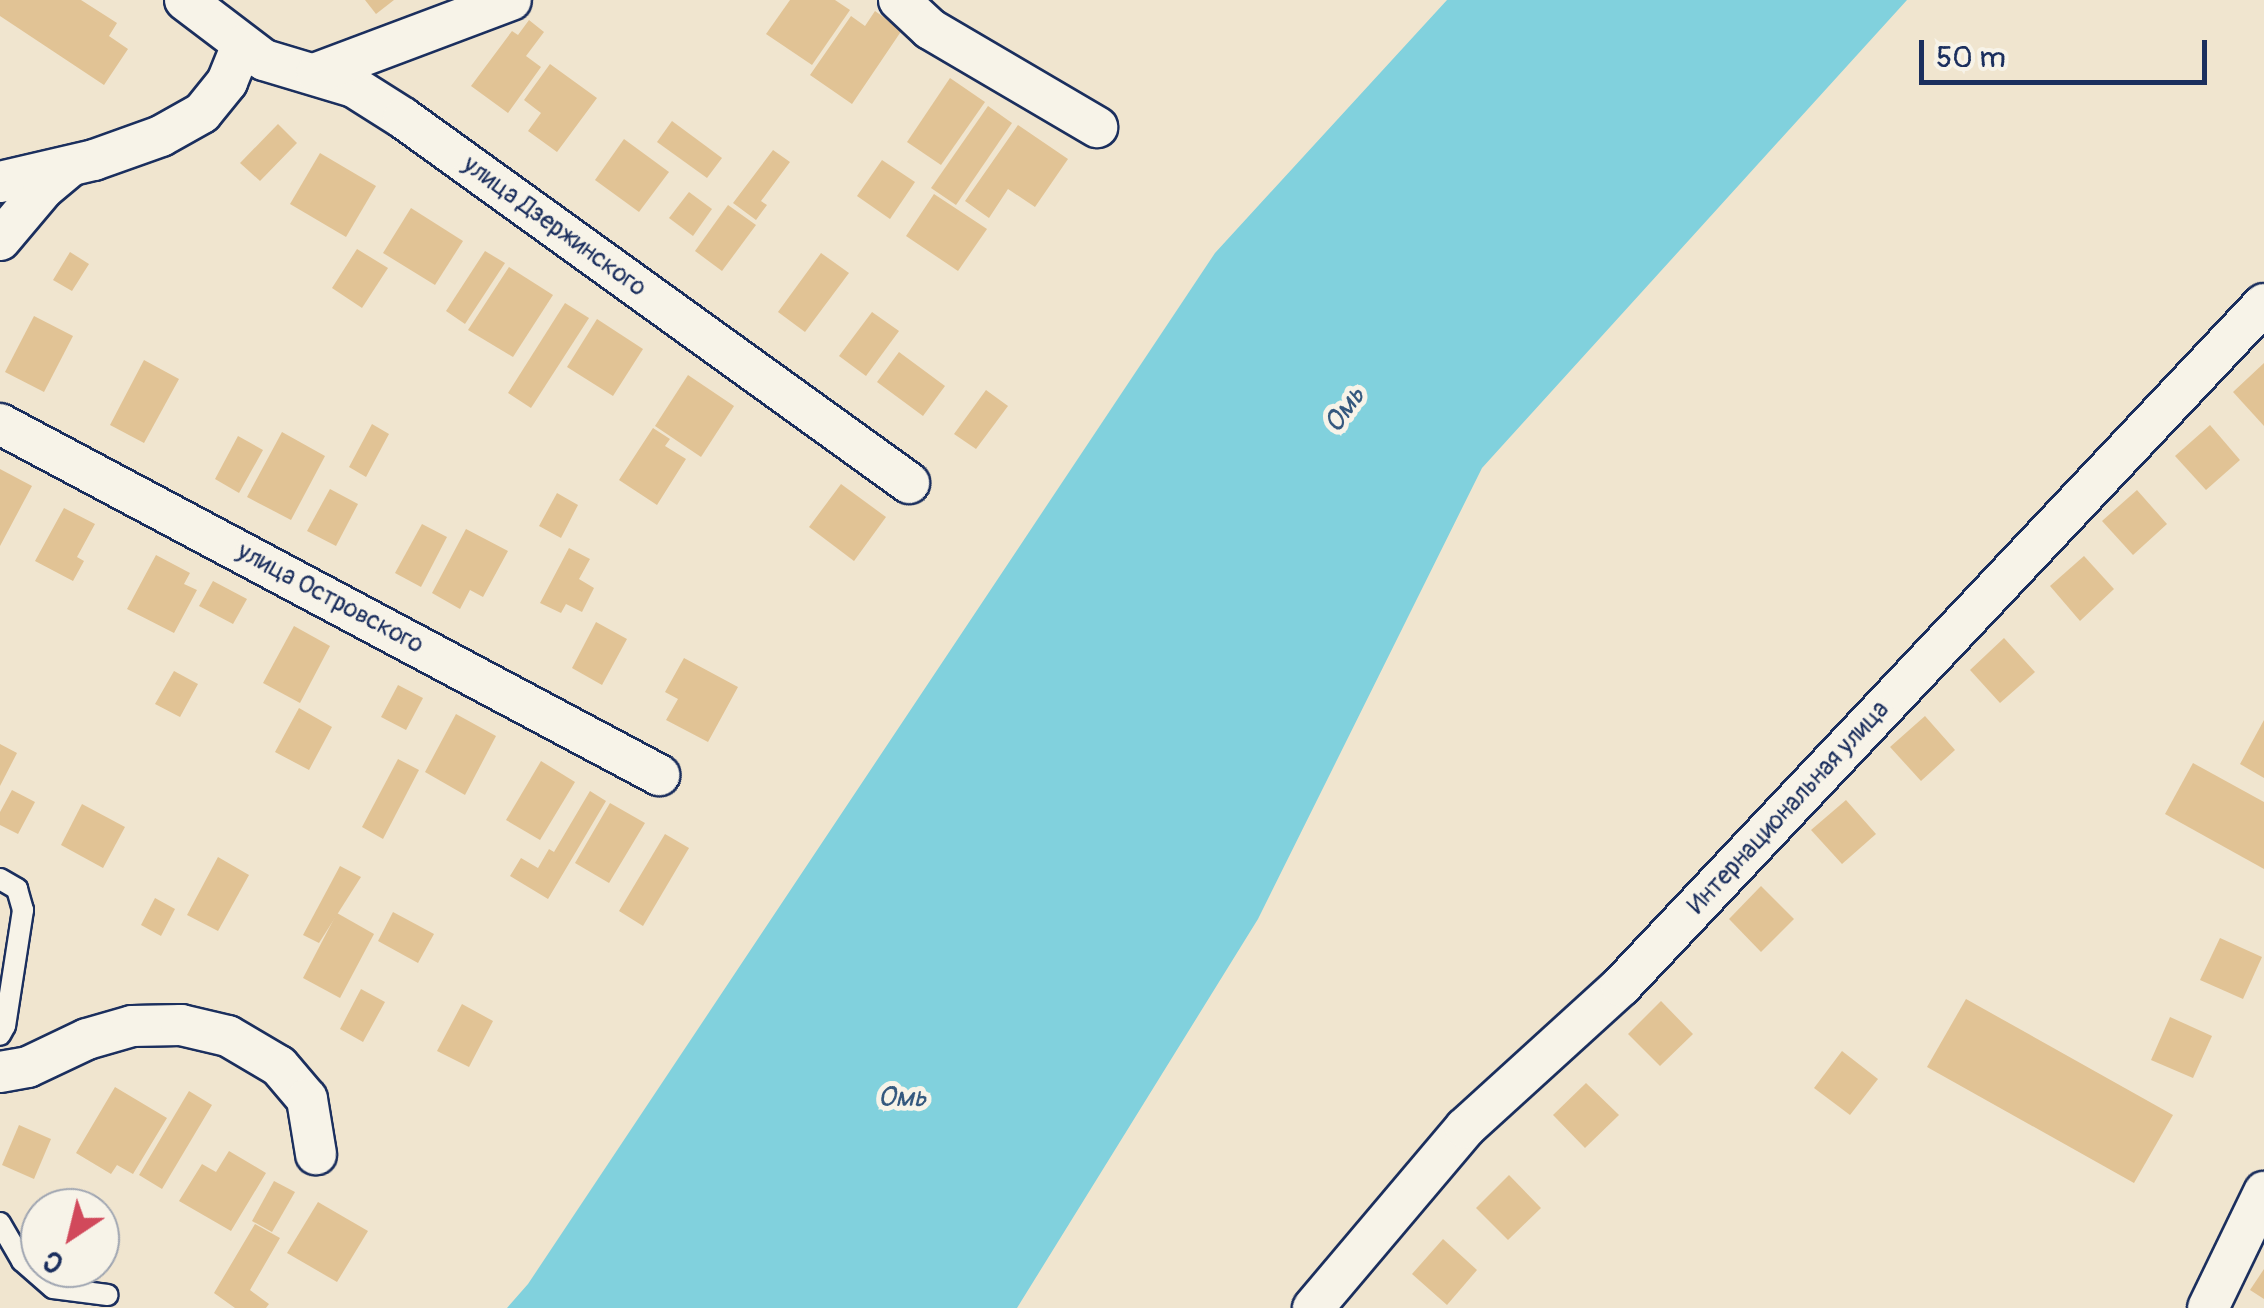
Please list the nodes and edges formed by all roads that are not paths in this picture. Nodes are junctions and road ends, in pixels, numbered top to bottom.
1 (186, 0) edge
2 (511, 0) edge
3 (898, 0) edge
4 (242, 45) junction
5 (318, 73) junction
6 (1097, 127) dead end
7 (70, 166) junction
8 (0, 182) edge
9 (0, 240) edge
10 (2264, 304) edge
11 (0, 424) edge
12 (909, 483) dead end
13 (658, 776) dead end
14 (0, 878) edge
15 (0, 1035) edge
16 (0, 1072) edge
17 (316, 1154) dead end
18 (2264, 1192) edge
19 (0, 1223) edge
20 (108, 1295) dead end
21 (1313, 1308) edge
22 (2208, 1308) edge

1 - 4 street, улица Дзержинского
2 - 5 street
3 - 6 street
4 - 5 street, улица Дзержинского
4 - 7 street
5 - 12 street, улица Дзержинского
7 - 8 street
7 - 9 street
10 - 21 street, Интернациональная улица
11 - 13 street, улица Островского
14 - 15 lane
16 - 17 street
18 - 22 street
19 - 20 lane

